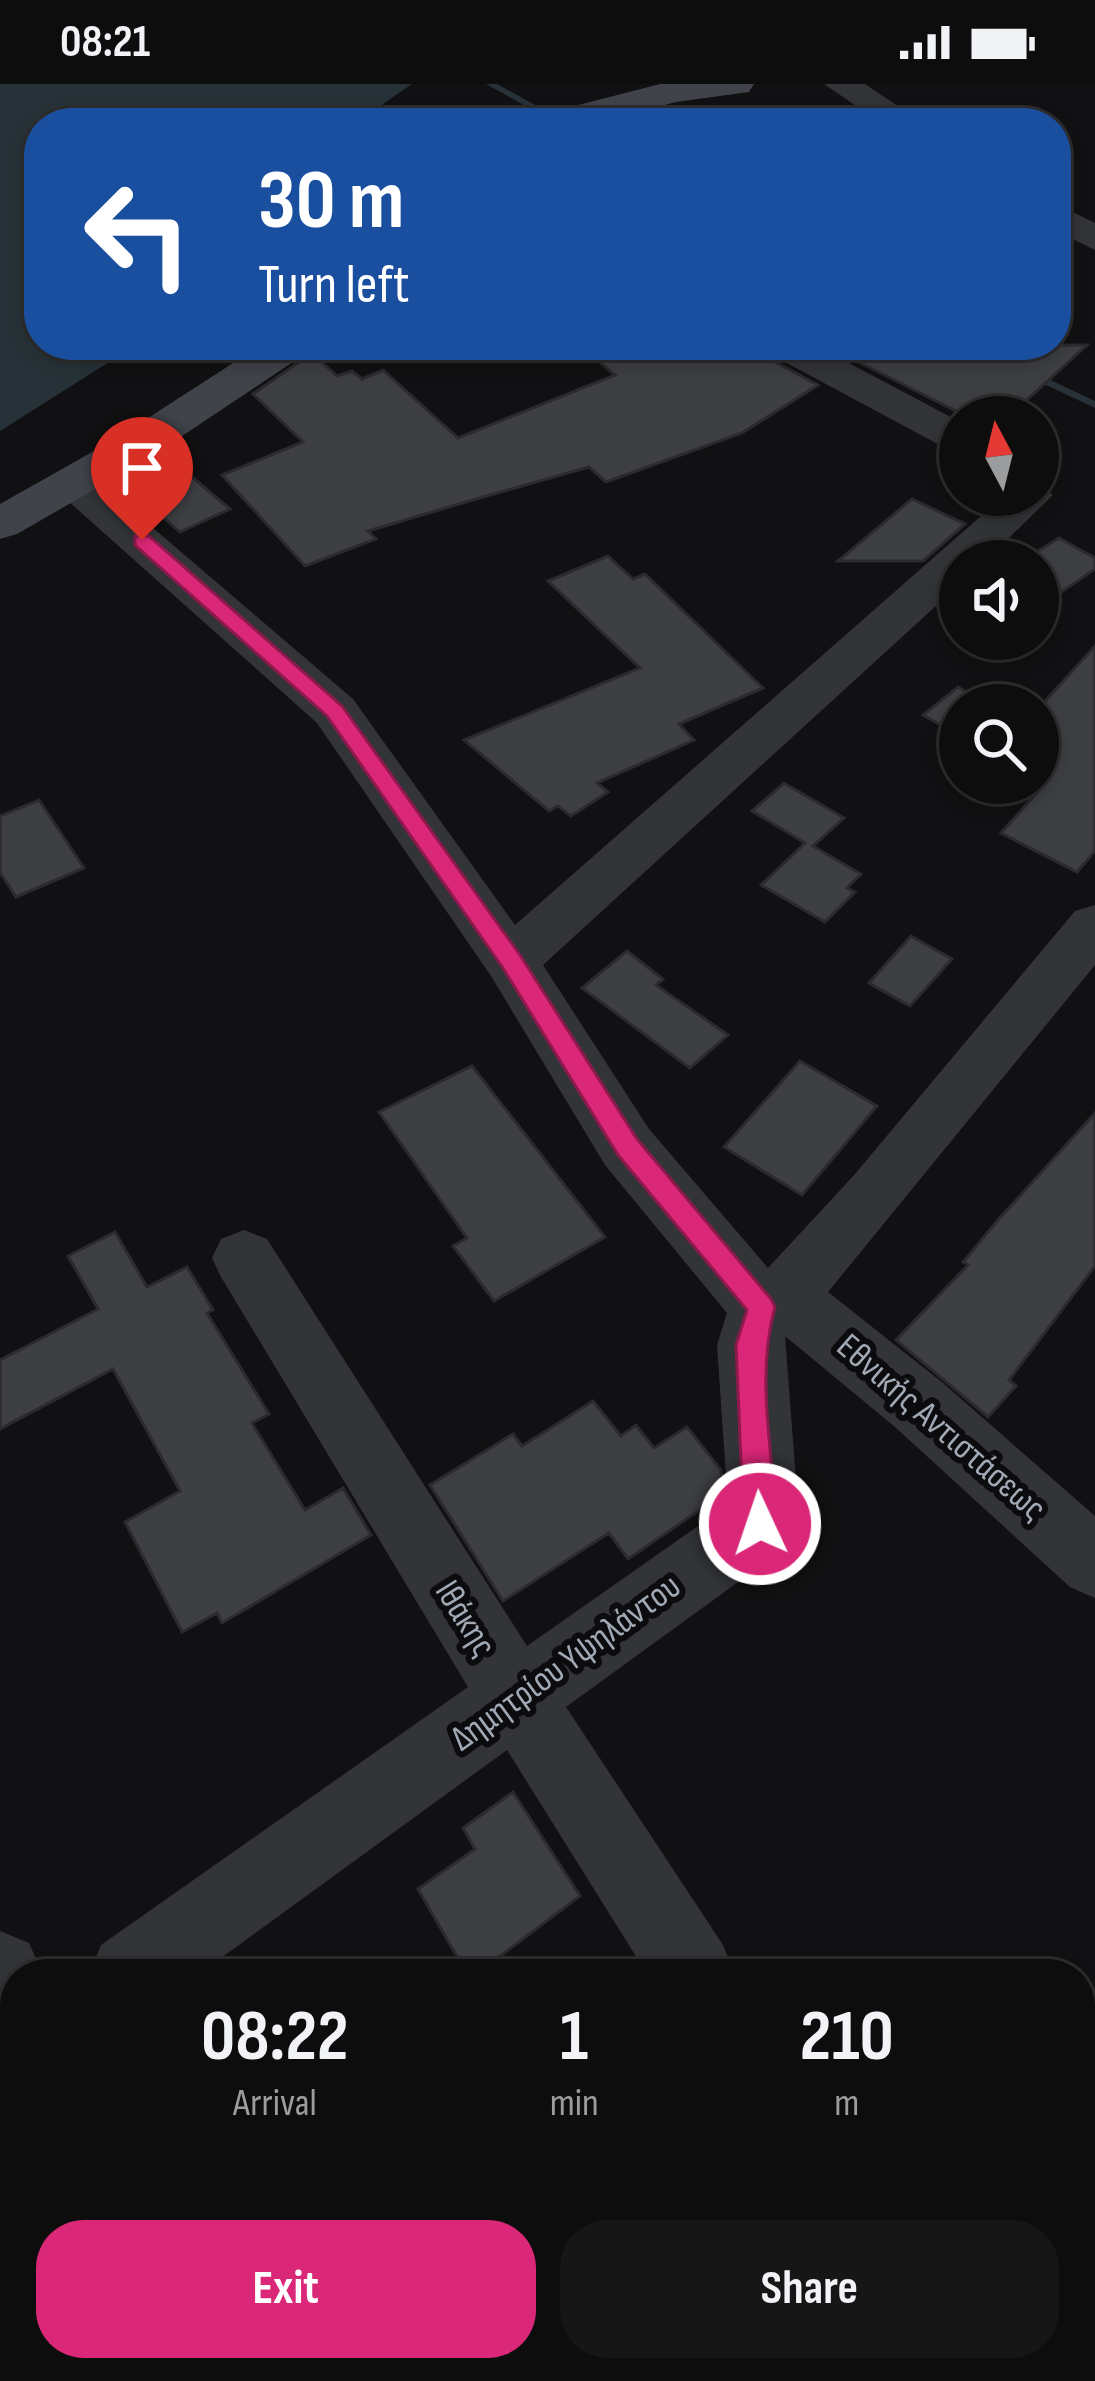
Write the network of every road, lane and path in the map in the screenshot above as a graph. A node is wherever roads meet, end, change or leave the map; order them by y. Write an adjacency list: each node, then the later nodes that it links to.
1 (736, 84): 3 (street)
2 (841, 84): 4 (street)
3 (611, 108)
4 (880, 108)
5 (267, 360): 8 (street)
6 (812, 360): 7 (street)
7 (939, 428)
8 (74, 483): 10 (street); 12 (street, Εθνικής Αντιστάσεως)
9 (1005, 516): 12 (street)
10 (0, 524)
11 (1095, 926): 14 (street)
12 (511, 962): 14 (street, Εθνικής Αντιστάσεως)
13 (244, 1258): 16 (street, Ιθάκης)
14 (773, 1302): 15 (street, Εθνικής Αντιστάσεως); 16 (street, Δημητρίου Υψηλάντου)
15 (1095, 1563)
16 (516, 1700): 17 (street, Δημητρίου Υψηλάντου); 18 (street, Ιθάκης)
17 (151, 1959)
18 (684, 1959)

